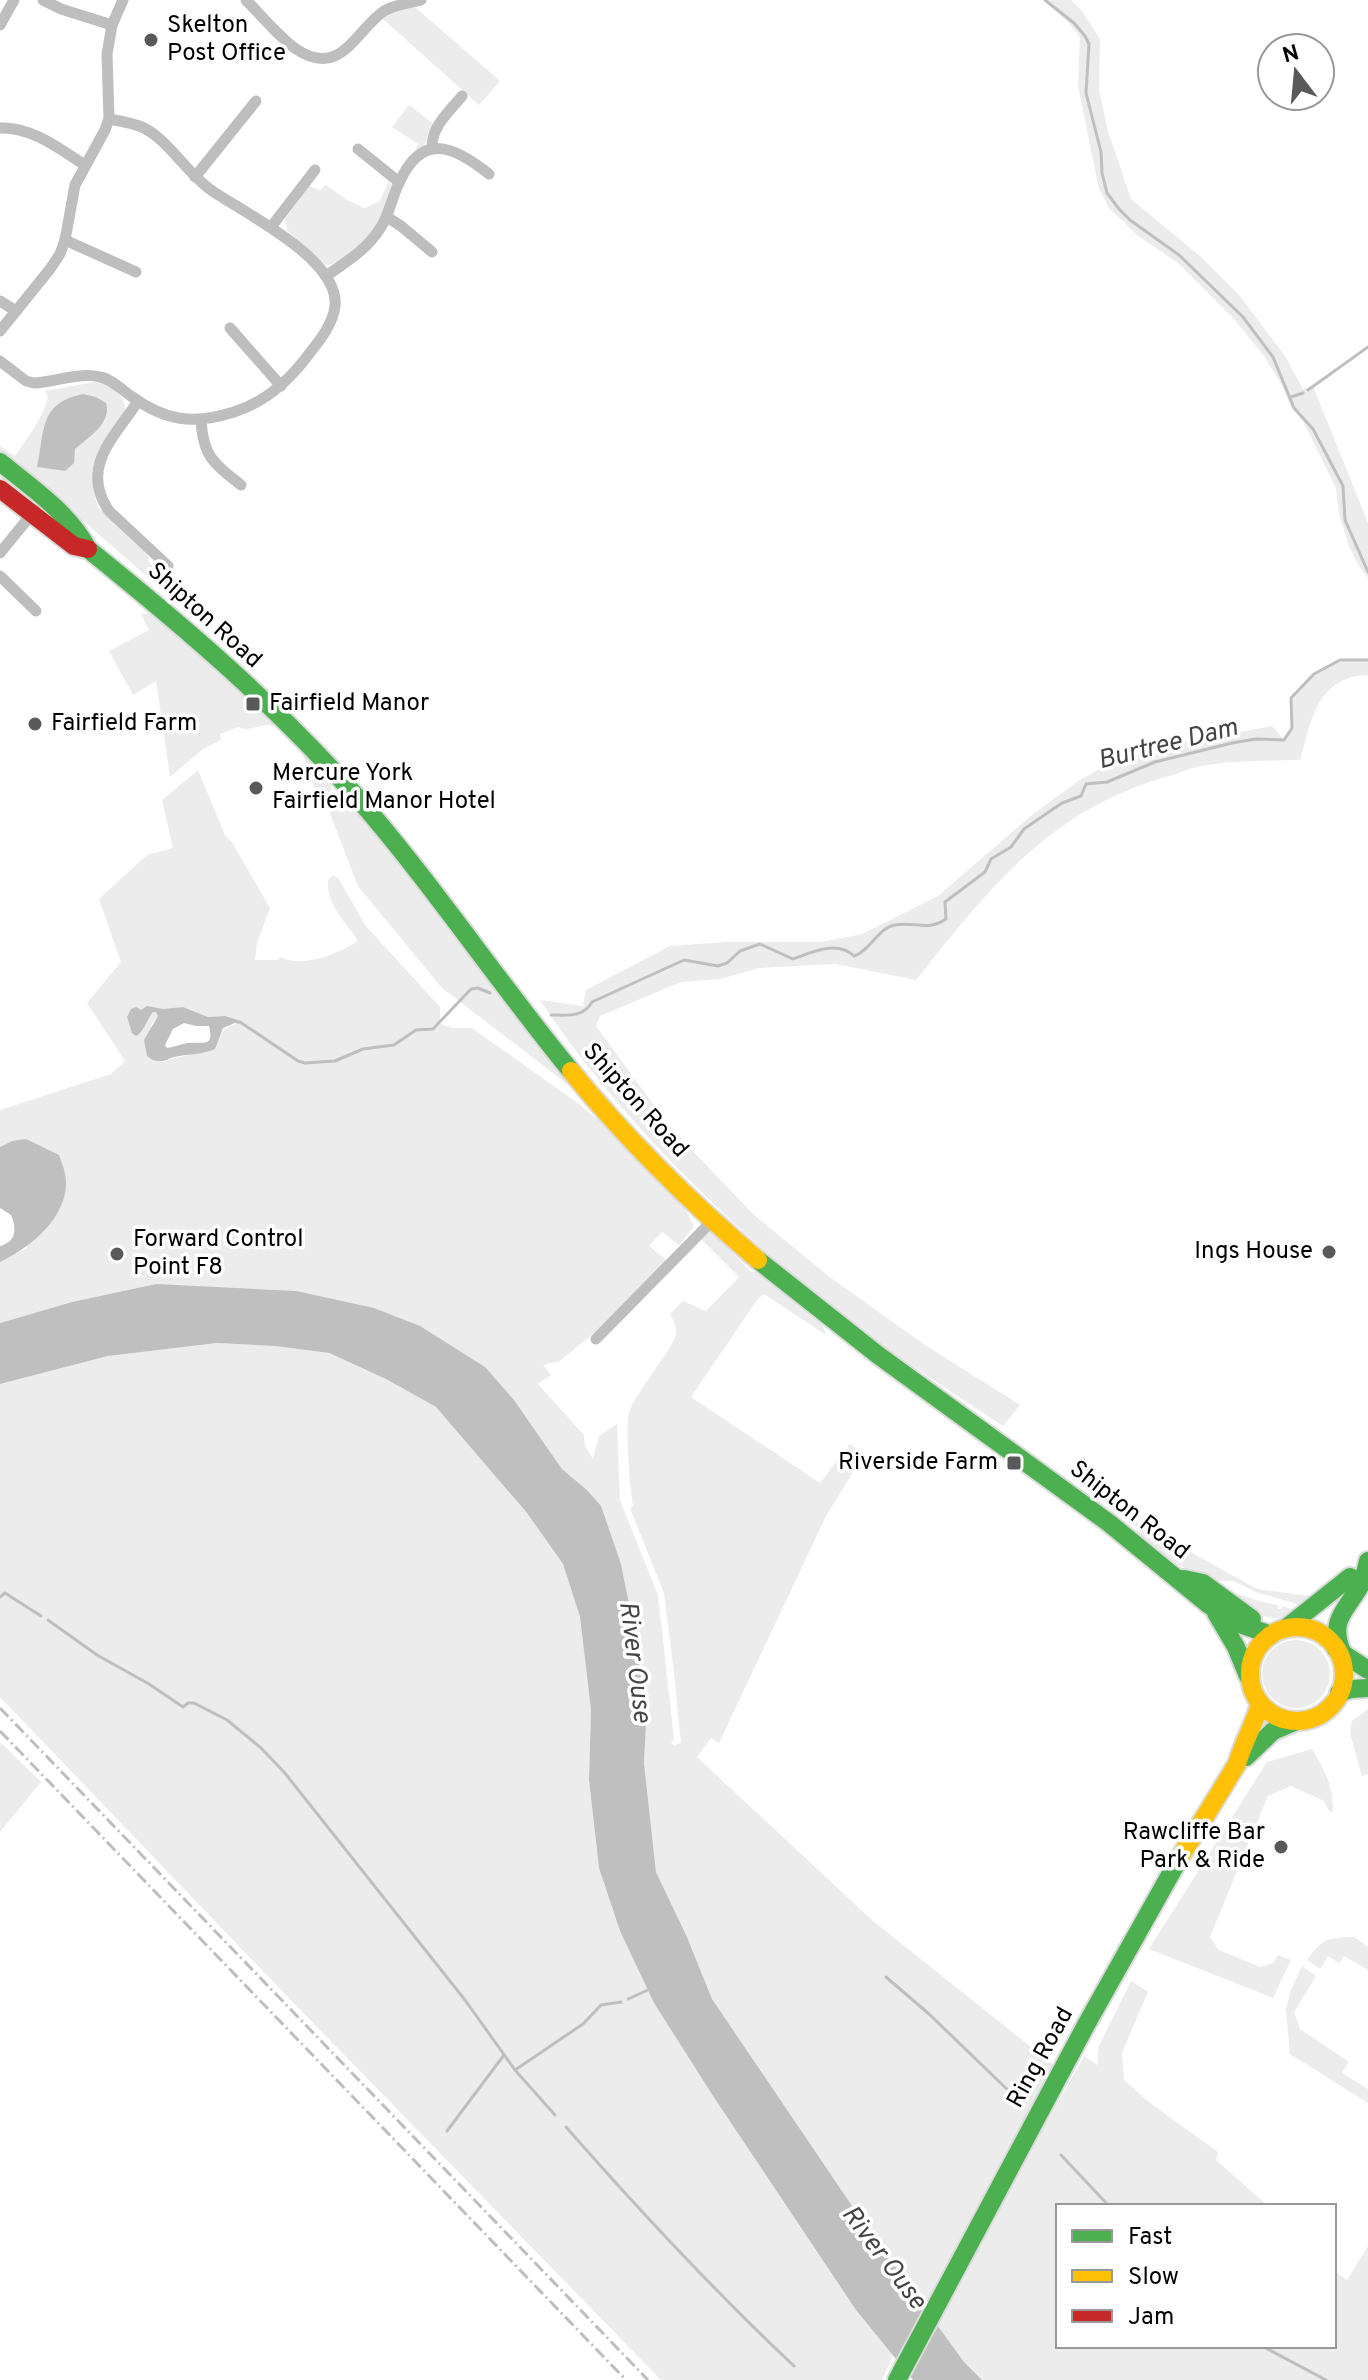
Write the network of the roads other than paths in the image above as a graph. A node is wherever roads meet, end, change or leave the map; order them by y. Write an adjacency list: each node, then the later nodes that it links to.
1 (14, 0): 6 (street)
2 (43, 0): 7 (street)
3 (123, 0): 7 (street)
4 (246, 0): 5 (street)
5 (421, 0)
6 (0, 25)
7 (112, 25): 10 (street)
8 (462, 96): 13 (street)
9 (256, 101): 17 (street)
10 (109, 119): 14 (street); 17 (street)
11 (0, 128): 14 (street)
12 (358, 149): 18 (street)
13 (432, 149): 16 (street); 18 (street)
14 (85, 165): 21 (street)
15 (315, 170): 20 (street)
16 (489, 174)
17 (195, 177): 20 (street)
18 (399, 182): 19 (street)
19 (387, 217): 22 (street); 24 (street)
20 (271, 227): 24 (street)
21 (65, 240): 23 (street); 26 (street)
22 (432, 252)
23 (136, 272)
24 (326, 276): 30 (street)
25 (0, 301): 26 (street)
26 (16, 311): 28 (street)
27 (230, 328): 30 (street)
28 (0, 331)
29 (0, 361): 31 (street)
30 (281, 386): 32 (street)
31 (138, 401): 32 (street); 40 (street)
32 (201, 420): 34 (street)
33 (0, 462): 36 (main road, Shipton Road)
34 (241, 485)
35 (0, 489): 37 (main road, Shipton Road)
36 (44, 499): 37 (street); 38 (main road, Shipton Road)
37 (31, 514): 38 (main road, Shipton Road); 39 (street)
38 (88, 549): 43 (main road, Shipton Road)
39 (0, 553)
40 (168, 566)
41 (0, 576): 42 (street)
42 (36, 611)
43 (713, 1220): 44 (street); 47 (main road, Shipton Road)
44 (596, 1339)
45 (1368, 1559): 46 (main road); 50 (main road)
46 (1350, 1577): 49 (main road); 50 (main road)
47 (1177, 1578): 48 (main road, Shipton Road); 49 (main road)
48 (1216, 1613): 49 (main road, Shipton Road); 52 (main road, Shipton Road)
49 (1285, 1628): 50 (main road); 52 (main road)
50 (1335, 1647): 51 (main road); 54 (main road)
51 (1368, 1670)
52 (1246, 1672): 55 (main road); 58 (main road)
53 (1368, 1688): 54 (main road)
54 (1339, 1693): 56 (main road)
55 (1260, 1704): 56 (main road); 57 (main road, Ring Road)
56 (1297, 1721): 57 (main road, Ring Road)
57 (1237, 1764): 58 (main road, Ring Road)
58 (1209, 1806): 59 (main road, Ring Road)
59 (897, 2380)

